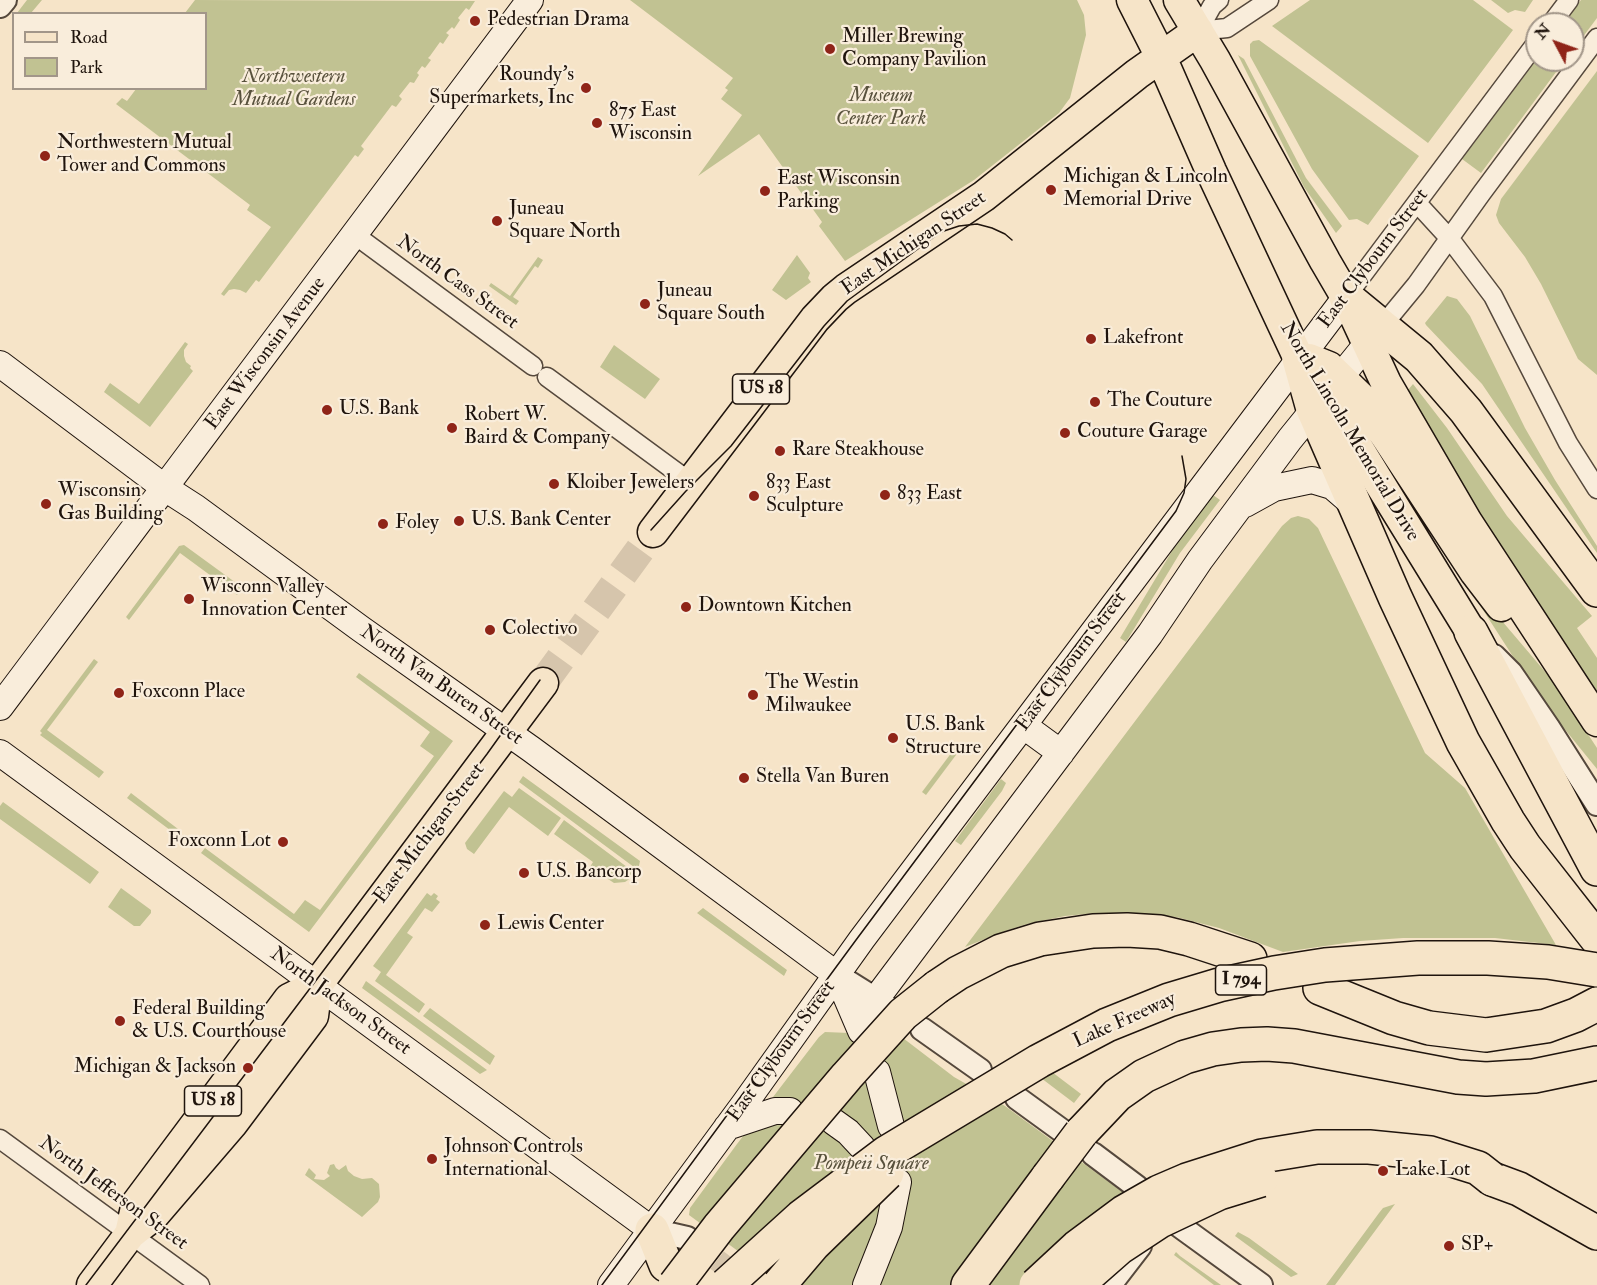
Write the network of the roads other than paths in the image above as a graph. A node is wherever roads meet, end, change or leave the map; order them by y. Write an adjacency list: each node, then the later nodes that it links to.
1 (5, 0): 7 (street)
2 (530, 0): 13 (main road, East Wisconsin Avenue)
3 (1132, 0): 10 (main road, North Lincoln Memorial Drive)
4 (1179, 0): 8 (main road)
5 (1219, 0): 8 (street, East Michigan Street)
6 (1269, 0): 8 (street, East Michigan Street)
7 (0, 6)
8 (1198, 31): 10 (main road, East Michigan Street / US 18); 15 (main road)
9 (1597, 38): 14 (street)
10 (1161, 57): 17 (main road, North Lincoln Memorial Drive); 20 (main road, East Michigan Street / US 18)
11 (1525, 58): 12 (street, East Clybourn Street)
12 (1417, 203): 14 (street); 15 (street, East Clybourn Street)
13 (355, 235): 20 (street, North Cass Street); 21 (main road, East Wisconsin Avenue)
14 (1450, 239): 16 (street); 22 (street)
15 (1346, 297): 16 (highway); 17 (main road, East Clybourn Street)
16 (1375, 335): 19 (main road); 26 (highway); 28 (main road)
17 (1299, 359): 19 (highway); 19 (main road); 32 (main road, East Clybourn Street)
18 (0, 364): 21 (main road, North Van Buren Street)
19 (1326, 394): 23 (highway); 24 (main road); 27 (main road, North Lincoln Memorial Drive); 28 (main road)
20 (690, 482): 25 (main road, East Michigan Street / US 18)
21 (165, 488): 30 (main road, East Wisconsin Avenue); 34 (main road, North Van Buren Street)
22 (1597, 489)
23 (1354, 505): 24 (main road); 40 (highway)
24 (1239, 507): 36 (main road)
25 (653, 532)
26 (1597, 590)
27 (1471, 632): 33 (street, North Lincoln Memorial Drive); 39 (highway)
28 (1552, 653): 31 (main road)
29 (543, 683): 34 (main road, East Michigan Street / US 18)
30 (0, 707)
31 (1597, 721)
32 (1024, 726): 36 (main road); 43 (main road, East Clybourn Street)
33 (1548, 727): 37 (street); 38 (street, North Lincoln Memorial Drive)
34 (506, 732): 43 (main road, North Van Buren Street); 44 (main road, East Michigan Street / US 18)
35 (0, 753): 44 (main road, North Jackson Street)
36 (1061, 753): 46 (main road)
37 (1597, 783)
38 (1597, 804)
39 (1597, 869)
40 (1597, 939)
41 (1250, 959): 70 (highway, bridge)
42 (1597, 970): 56 (highway, Lake Freeway / I 794, bridge)
43 (837, 975): 46 (street, North Van Buren Street); 46 (main road); 55 (main road, East Clybourn Street)
44 (317, 985): 65 (main road, North Jackson Street); 67 (main road, East Michigan Street / US 18)
45 (1320, 987): 47 (highway)
46 (881, 1002)
47 (1596, 1003)
48 (922, 1029): 50 (street)
49 (1597, 1063): 77 (highway, bridge)
50 (980, 1071)
51 (877, 1072): 56 (main road)
52 (1017, 1098): 57 (street)
53 (790, 1111): 55 (main road)
54 (834, 1122): 59 (main road)
55 (728, 1127): 65 (main road, East Clybourn Street)
56 (905, 1130): 74 (highway, Lake Freeway / I 794, bridge); 75 (highway, bridge)
57 (1061, 1130)
58 (0, 1139): 67 (street, North Jefferson Street)
59 (862, 1147)
60 (1093, 1154): 62 (street)
61 (1492, 1179): 66 (highway); 78 (highway, bridge); 79 (highway, bridge)
62 (1137, 1186)
63 (893, 1196): 76 (main road)
64 (1177, 1224): 81 (street)
65 (652, 1230): 68 (street, North Jackson Street); 70 (highway); 73 (main road, East Clybourn Street)
66 (1597, 1233)
67 (130, 1234): 71 (main road, East Michigan Street / US 18); 72 (street, North Jefferson Street)
68 (687, 1238)
69 (1140, 1246): 80 (street)
70 (670, 1275)
71 (92, 1285)
72 (201, 1285)
73 (611, 1285)
74 (726, 1285)
75 (779, 1285)
76 (866, 1285)
77 (968, 1285)
78 (1036, 1285)
79 (1077, 1285)
80 (1110, 1285)
81 (1261, 1285)

